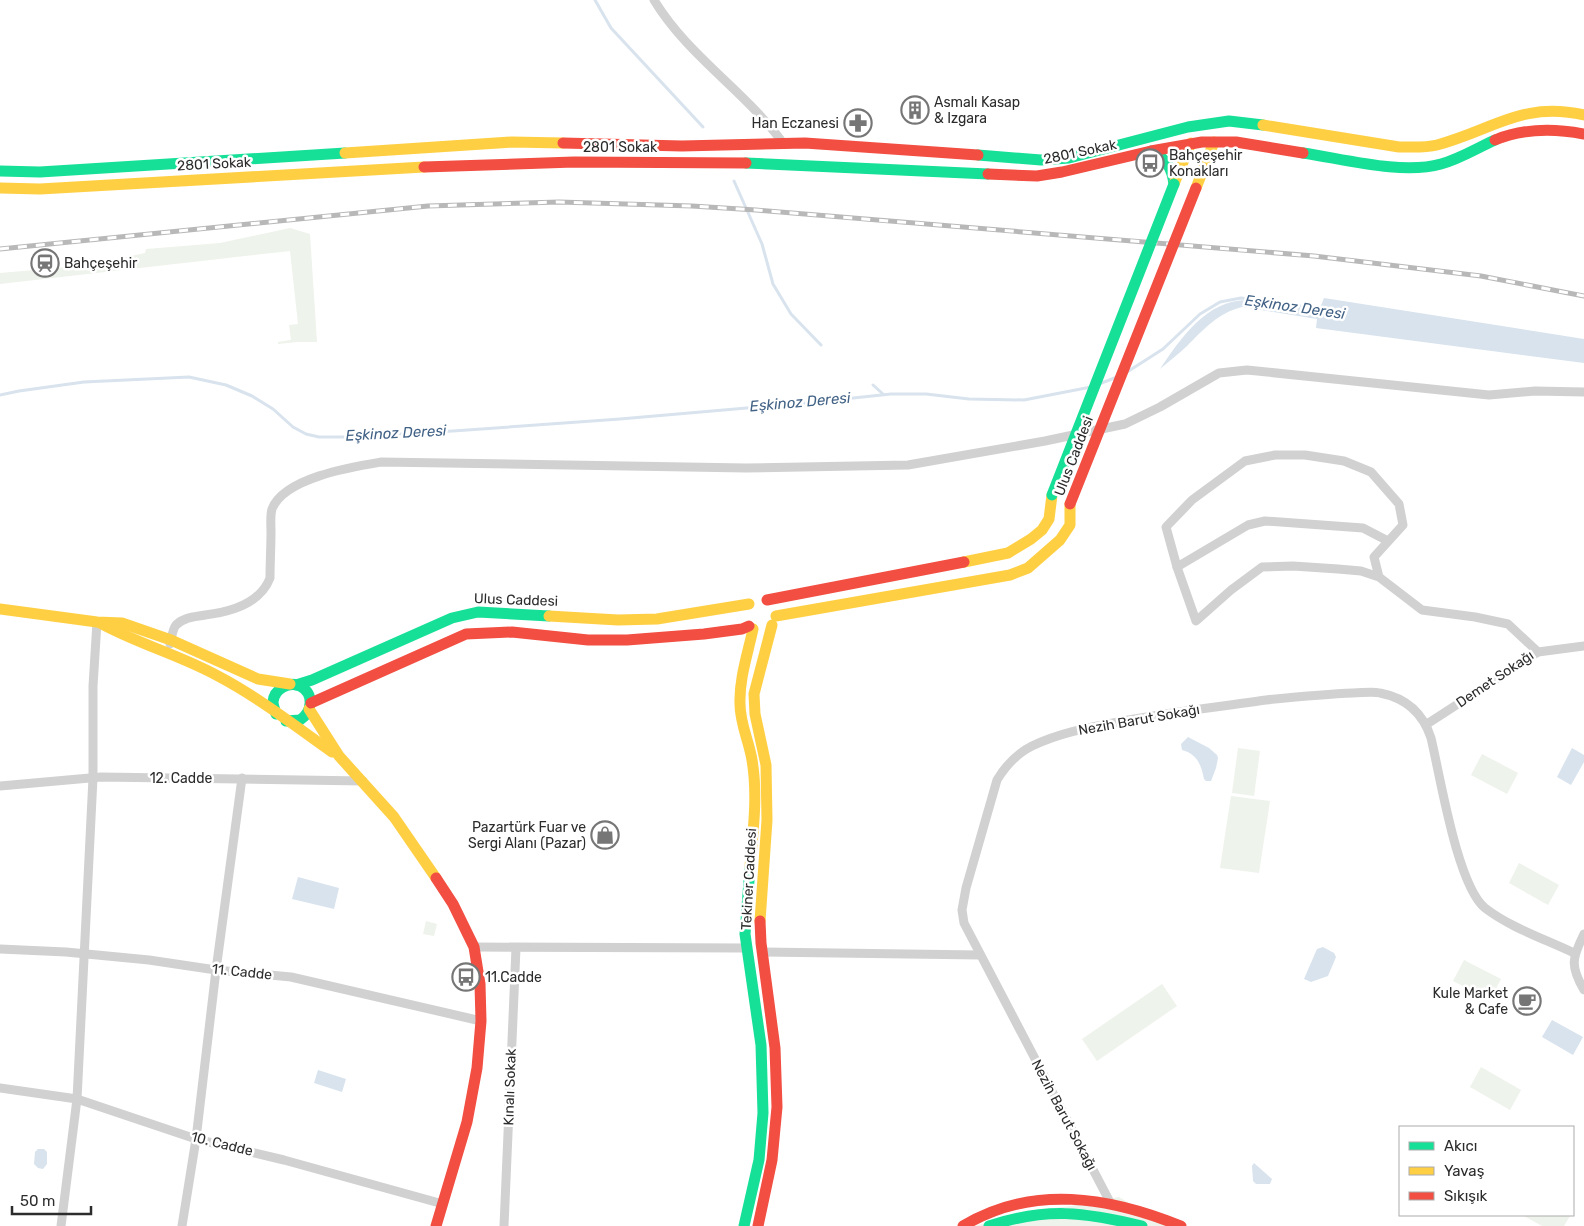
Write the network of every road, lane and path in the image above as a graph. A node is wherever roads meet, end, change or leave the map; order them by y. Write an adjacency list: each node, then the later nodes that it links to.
1 (654, 0): 7 (street)
2 (1584, 115): 9 (street)
3 (1188, 127): 4 (street); 7 (street, 2801 Sokak); 9 (street, 2801 Sokak)
4 (1206, 132): 6 (street); 8 (street); 9 (street)
5 (1584, 134): 6 (street, 2801 Sokak)
6 (1214, 142): 8 (street, 2801 Sokak); 22 (street, Ulus Caddesi, bridge)
7 (783, 143): 11 (street); 12 (street, 2801 Sokak)
8 (1191, 143): 10 (street, 2801 Sokak); 13 (street, Ulus Caddesi)
9 (1399, 147)
10 (1151, 150): 11 (street, 2801 Sokak); 13 (street)
11 (731, 162): 14 (street, 2801 Sokak)
12 (0, 171)
13 (1174, 184): 19 (street, Ulus Caddesi, bridge)
14 (0, 188)
15 (1584, 392): 25 (street)
16 (1388, 541): 17 (street); 17 (street, Demet Sokağı); 18 (street, Demet Sokağı)
17 (1177, 567): 18 (street, Demet Sokağı)
18 (1379, 577): 27 (street, Demet Sokağı)
19 (767, 600): 20 (street, Ulus Caddesi); 22 (street)
20 (749, 604): 24 (street); 28 (street, Ulus Caddesi)
21 (0, 609): 23 (street)
22 (774, 620): 24 (street, Ulus Caddesi); 43 (street, Tekiner Caddesi)
23 (97, 622): 25 (street); 34 (street)
24 (751, 627): 29 (street, Ulus Caddesi); 41 (street, Tekiner Caddesi)
25 (169, 646): 28 (street); 30 (street)
26 (1584, 646): 27 (street)
27 (1538, 652): 32 (street, Demet Sokağı)
28 (293, 684): 29 (street); 30 (street)
29 (310, 706): 31 (street); 33 (street)
30 (276, 714): 31 (street)
31 (286, 721): 33 (street)
32 (1427, 724): 45 (street, Nezih Barut Sokağı); 46 (street, Nezih Barut Sokağı)
33 (339, 756): 36 (street)
34 (93, 778): 35 (street, 12. Cadde); 37 (street, 12. Cadde); 44 (street)
35 (242, 778): 36 (street, 12. Cadde); 47 (street)
36 (363, 781): 39 (street)
37 (0, 786)
38 (1584, 934): 45 (street)
39 (474, 948): 40 (street); 49 (street)
40 (516, 948): 41 (street); 59 (street, Kınalı Sokak)
41 (746, 948): 60 (street, Tekiner Caddesi)
42 (0, 949): 44 (street, 11. Cadde)
43 (762, 952): 46 (street); 61 (street, Tekiner Caddesi)
44 (85, 954): 47 (street, 11. Cadde); 51 (street)
45 (1574, 954): 48 (street)
46 (980, 955): 54 (street, Nezih Barut Sokağı)
47 (216, 970): 49 (street, 11. Cadde); 52 (street)
48 (1584, 990)
49 (481, 1021): 53 (street)
50 (0, 1088): 51 (street, 10. Cadde)
51 (77, 1099): 52 (street, 10. Cadde); 56 (street)
52 (196, 1139): 53 (street, 10. Cadde); 57 (street)
53 (443, 1204): 58 (street)
54 (1111, 1204): 55 (street); 62 (street); 65 (street)
55 (1117, 1220): 63 (street); 64 (street)
56 (61, 1226)
57 (182, 1226)
58 (436, 1226)
59 (504, 1226)
60 (744, 1226)
61 (758, 1226)
62 (963, 1226)
63 (989, 1226)
64 (1142, 1226)
65 (1182, 1226)

